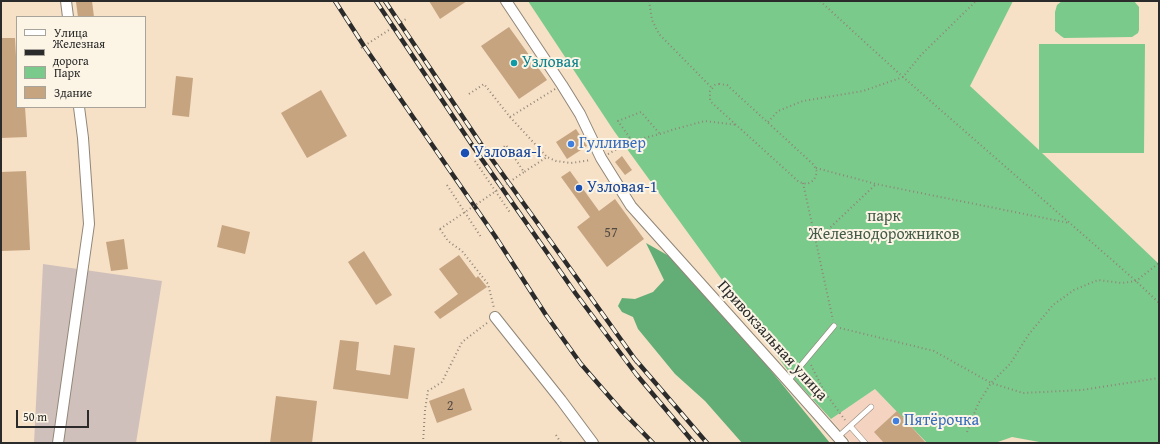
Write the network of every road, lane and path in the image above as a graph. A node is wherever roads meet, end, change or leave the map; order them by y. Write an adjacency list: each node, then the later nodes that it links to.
1 (66, 1): 8 (street)
2 (506, 1): 12 (street, Привокзальная улица)
3 (649, 1): 13 (path)
4 (820, 1): 11 (path)
5 (976, 1): 11 (path)
6 (1159, 1): 7 (path)
7 (1159, 5)
8 (68, 16)
9 (406, 19): 10 (path)
10 (360, 48)
11 (903, 77): 17 (path); 33 (path)
12 (562, 85): 16 (path); 23 (street, Привокзальная улица)
13 (712, 88): 17 (path); 18 (path)
14 (468, 94): 16 (path)
15 (79, 108): 50 (street)
16 (510, 117): 22 (path)
17 (768, 122): 25 (path)
18 (737, 126): 19 (path); 27 (path)
19 (660, 134): 20 (path); 20 (path)
20 (632, 141): 23 (path)
21 (504, 147): 26 (path)
22 (547, 157): 23 (path); 26 (path)
23 (601, 158): 43 (street, Привокзальная улица)
24 (475, 161): 30 (path)
25 (816, 168): 27 (path); 28 (path)
26 (524, 172): 30 (path, bridge)
27 (803, 183): 35 (path)
28 (876, 184): 33 (path); 35 (path)
29 (447, 185): 31 (path)
30 (496, 191): 31 (path, bridge); 32 (path)
31 (465, 212): 34 (path); 39 (path, bridge)
32 (511, 214)
33 (1070, 224): 37 (path)
34 (481, 237)
35 (816, 241): 40 (path)
36 (1159, 263): 37 (path)
37 (1136, 281): 38 (path); 44 (path)
38 (1159, 303)
39 (495, 317): 51 (path); 53 (street)
40 (834, 326): 41 (lane); 44 (path)
41 (807, 358): 43 (lane); 46 (path)
42 (1159, 378): 44 (path)
43 (788, 381): 49 (street, Привокзальная улица)
44 (991, 383): 47 (path)
45 (872, 407): 46 (lane)
46 (850, 426): 49 (lane); 54 (lane)
47 (966, 432)
48 (556, 435): 52 (path)
49 (840, 440)
50 (58, 443)
51 (422, 443)
52 (561, 443)
53 (593, 443)
54 (865, 443)

